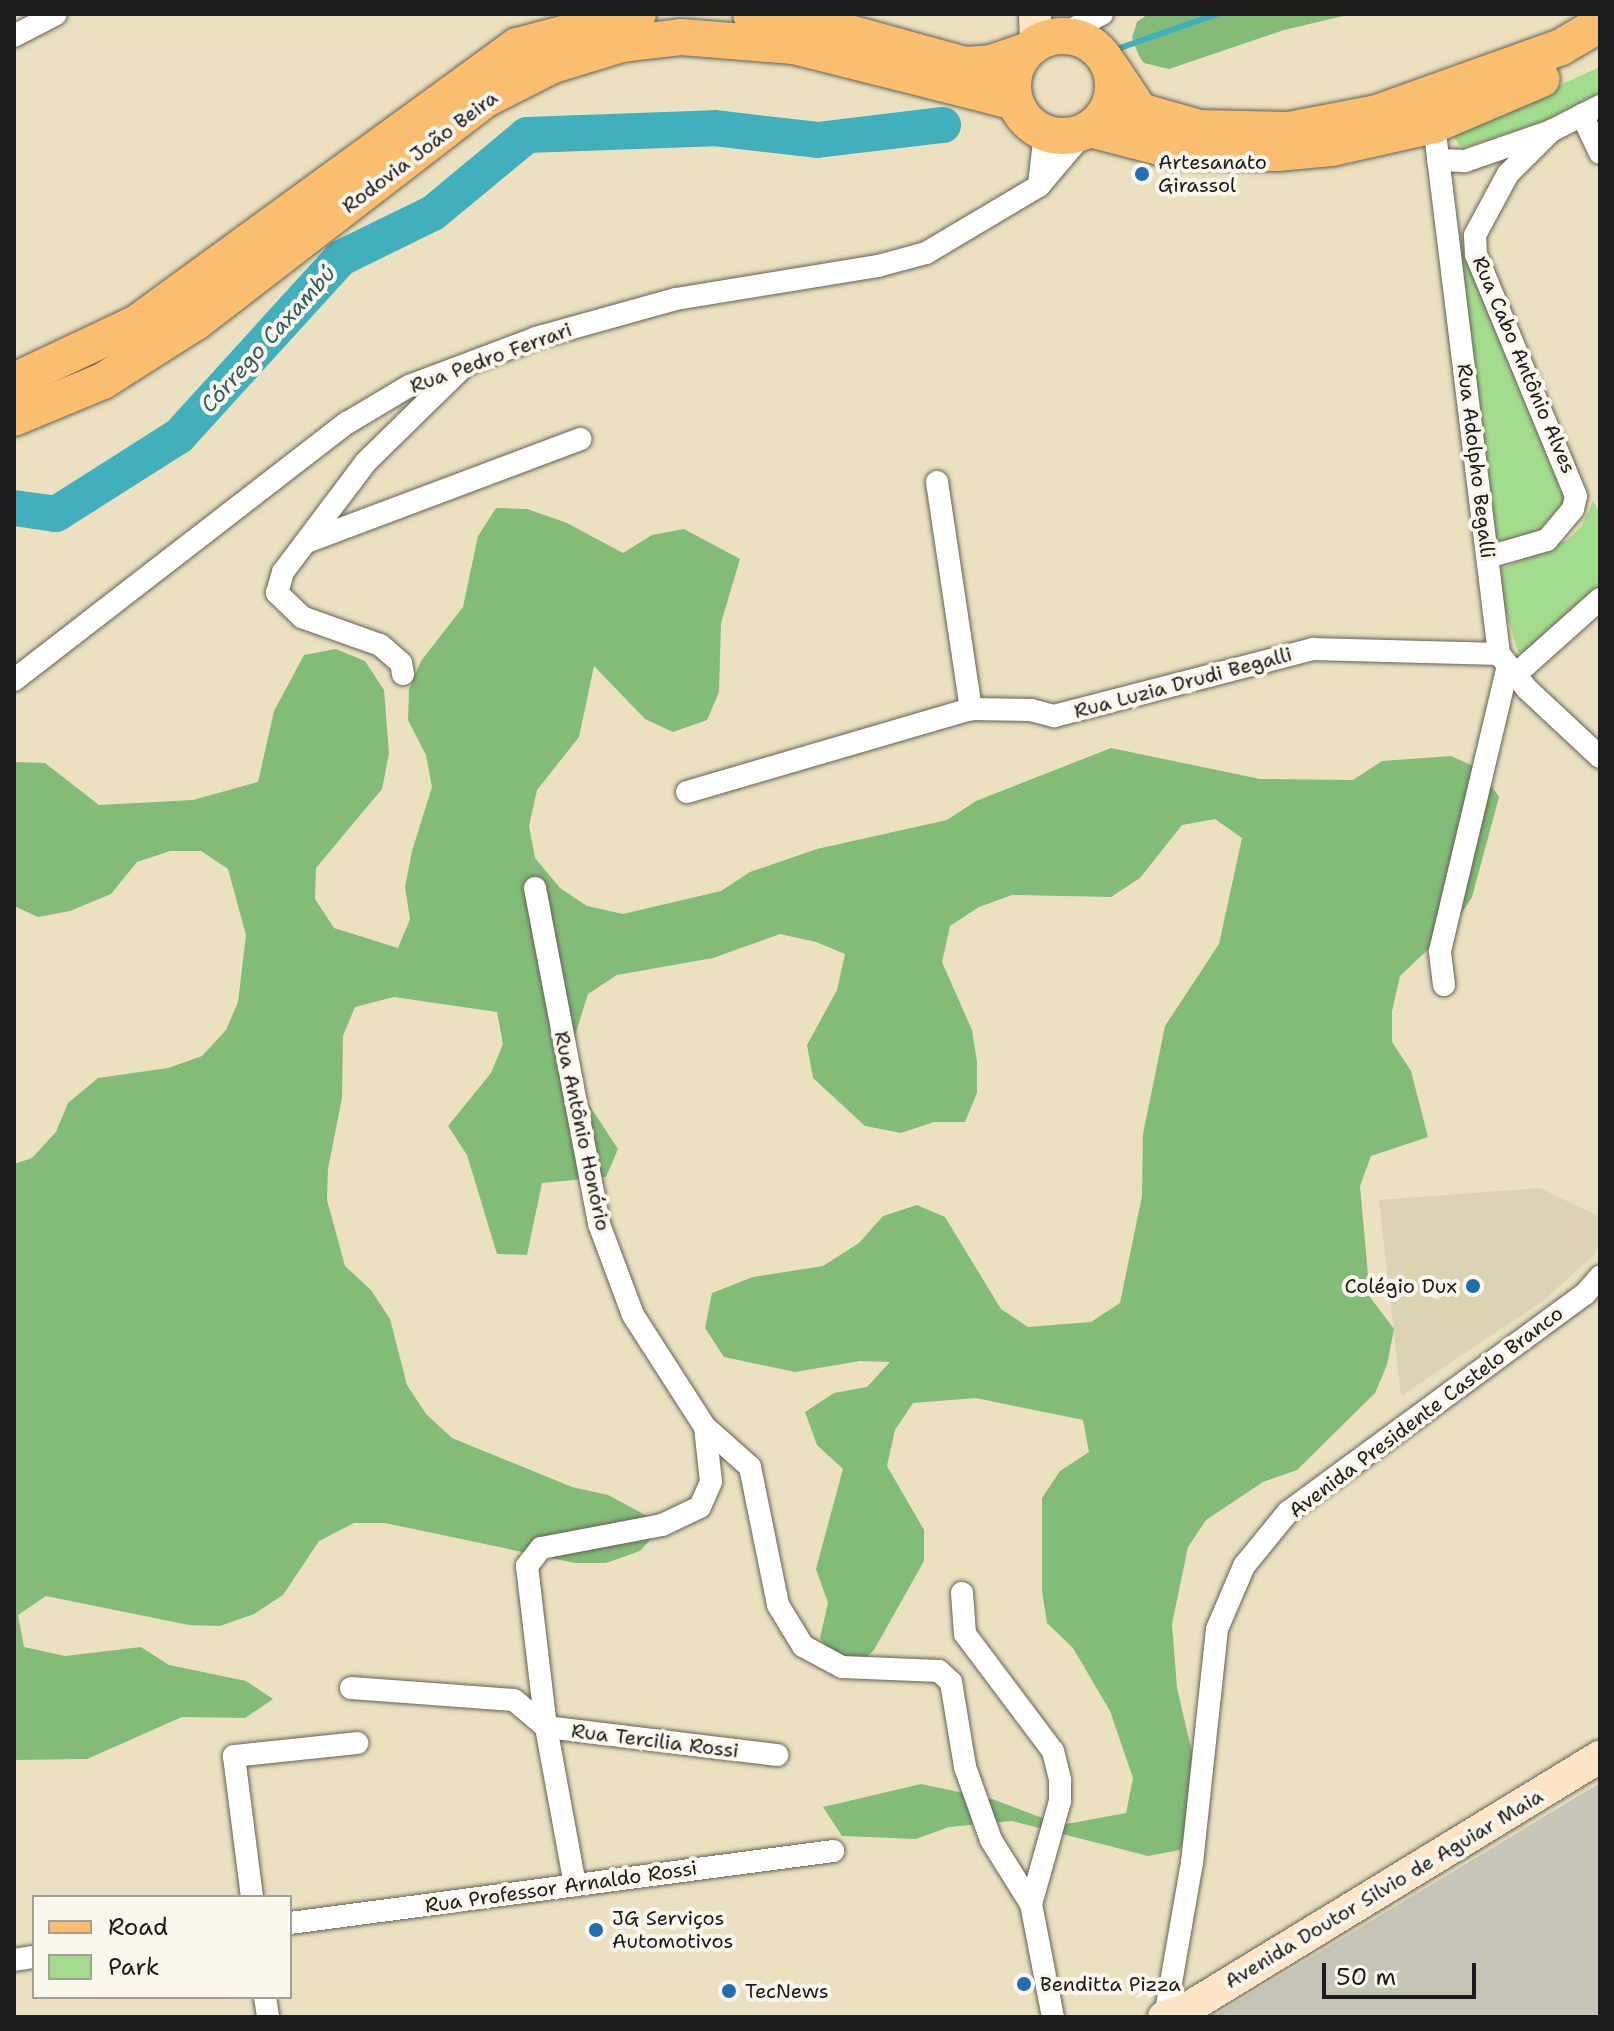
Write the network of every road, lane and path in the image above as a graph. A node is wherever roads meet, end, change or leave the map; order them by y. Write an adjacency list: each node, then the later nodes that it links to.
1 (56, 14): 6 (street)
2 (638, 14): 21 (main road, Rodovia João Beira)
3 (751, 14): 7 (main road)
4 (1102, 14): 7 (street)
5 (1600, 24): 9 (main road)
6 (14, 36)
7 (1039, 36): 9 (main road); 10 (main road)
8 (1600, 53): 15 (main road)
9 (1110, 66): 12 (main road)
10 (1015, 102): 14 (main road); 22 (main road, Rodovia João Beira)
11 (1591, 110): 13 (street, Rua Cabo Antônio Alves); 16 (street)
12 (1086, 131): 14 (main road); 15 (main road); 17 (street, Rua Pedro Ferrari)
13 (1551, 131): 15 (street); 18 (street, Rua Cabo Antônio Alves)
14 (1045, 133): 17 (street)
15 (1436, 143): 19 (street, Rua Adolpho Begalli)
16 (1600, 153)
17 (1039, 186): 20 (street, Rua Pedro Ferrari)
18 (1475, 235): 19 (street); 26 (street, Rua Cabo Antônio Alves)
19 (1448, 242): 26 (street, Rua Adolpho Begalli)
20 (467, 363): 25 (street); 30 (street, Rua Pedro Ferrari)
21 (14, 381)
22 (14, 418)
23 (580, 439): 25 (street)
24 (937, 482): 31 (street)
25 (309, 541): 29 (street)
26 (1488, 557): 28 (street, Rua Adolpho Begalli)
27 (1600, 599): 28 (street)
28 (1508, 665): 31 (street, Rua Luzia Drudi Begalli); 32 (street); 35 (street)
29 (403, 674)
30 (14, 680)
31 (971, 709): 33 (street, Rua Luzia Drudi Begalli)
32 (1600, 757)
33 (687, 792)
34 (535, 888): 37 (street, Rua Antônio Honório)
35 (1444, 985)
36 (1600, 1277): 52 (street, Avenida Presidente Castelo Branco)
37 (705, 1427): 40 (street); 42 (street, Rua Antônio Honório)
38 (962, 1593): 39 (street)
39 (971, 1643): 40 (street); 49 (street)
40 (946, 1677): 49 (street)
41 (351, 1688): 42 (street, Rua Tercilia Rossi)
42 (546, 1727): 44 (street, Rua Tercilia Rossi); 47 (street, Rua Antônio Honório)
43 (357, 1743): 48 (street)
44 (777, 1755)
45 (1600, 1757): 52 (main road, Avenida Doutor Silvio de Aguiar Maia)
46 (833, 1851): 47 (street, Rua Professor Arnaldo Rossi)
47 (575, 1885): 50 (street, Rua Professor Arnaldo Rossi)
48 (252, 1895)
49 (1031, 1904): 51 (street)
50 (292, 1923)
51 (1053, 2017)
52 (1165, 2017)

